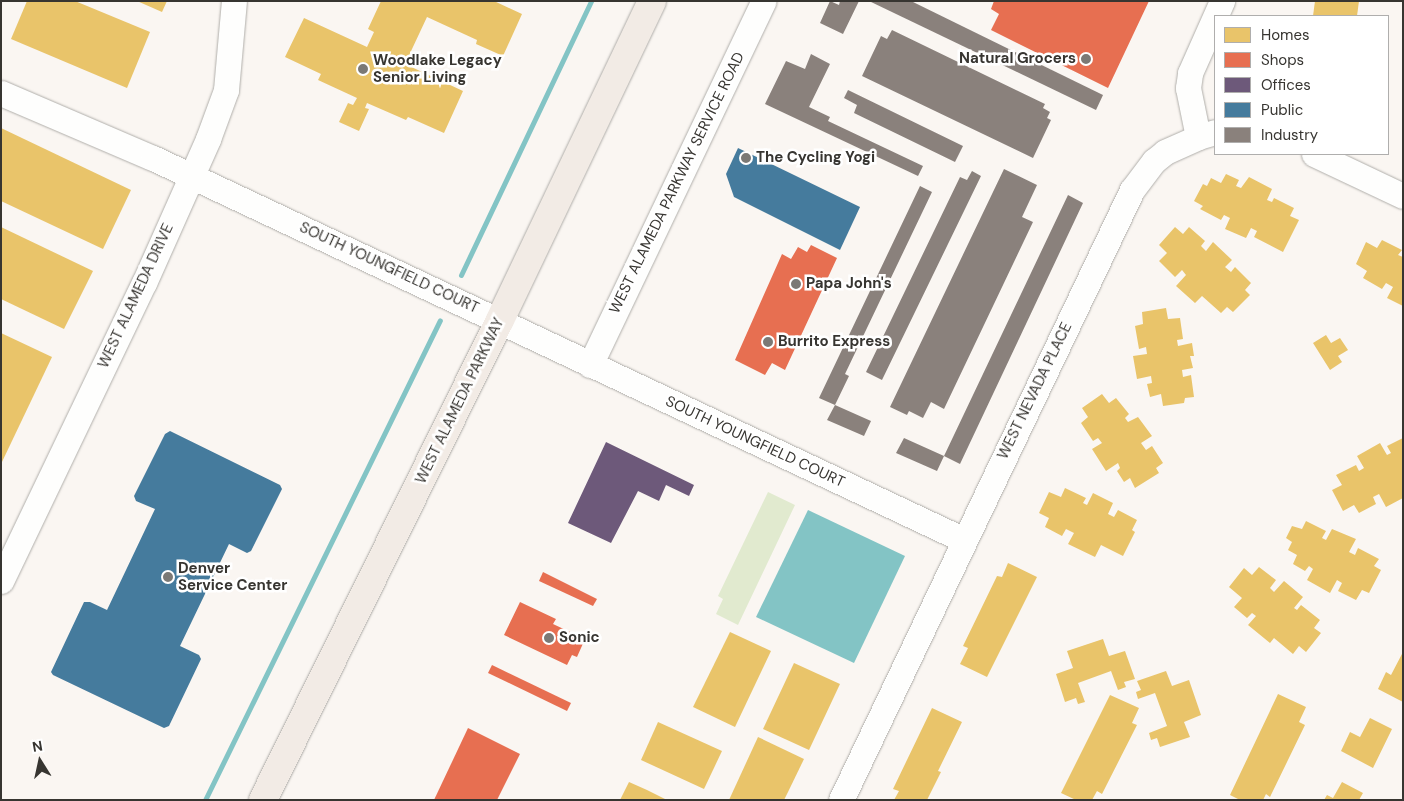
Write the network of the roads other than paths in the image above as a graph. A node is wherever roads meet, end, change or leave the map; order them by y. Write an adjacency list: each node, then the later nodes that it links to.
1 (234, 1): 10 (street, WEST ALAMEDA DRIVE)
2 (652, 1): 12 (main road, WEST ALAMEDA PARKWAY)
3 (764, 1): 13 (street, WEST ALAMEDA PARKWAY SERVICE ROAD)
4 (1222, 1): 5 (street, WEST NEVADA PLACE)
5 (1216, 15)
6 (1214, 19): 8 (street, WEST NEVADA PLACE)
7 (1, 93): 10 (street, SOUTH YOUNGFIELD COURT)
8 (1207, 134): 14 (street, WEST NEVADA PLACE)
9 (1316, 155): 11 (street)
10 (192, 176): 12 (street, SOUTH YOUNGFIELD COURT); 15 (street, WEST ALAMEDA DRIVE)
11 (1403, 196)
12 (500, 320): 13 (street, SOUTH YOUNGFIELD COURT); 16 (main road, WEST ALAMEDA PARKWAY)
13 (590, 365): 14 (street, SOUTH YOUNGFIELD COURT)
14 (964, 540): 17 (street, WEST NEVADA PLACE)
15 (1, 581)
16 (264, 800)
17 (841, 800)

